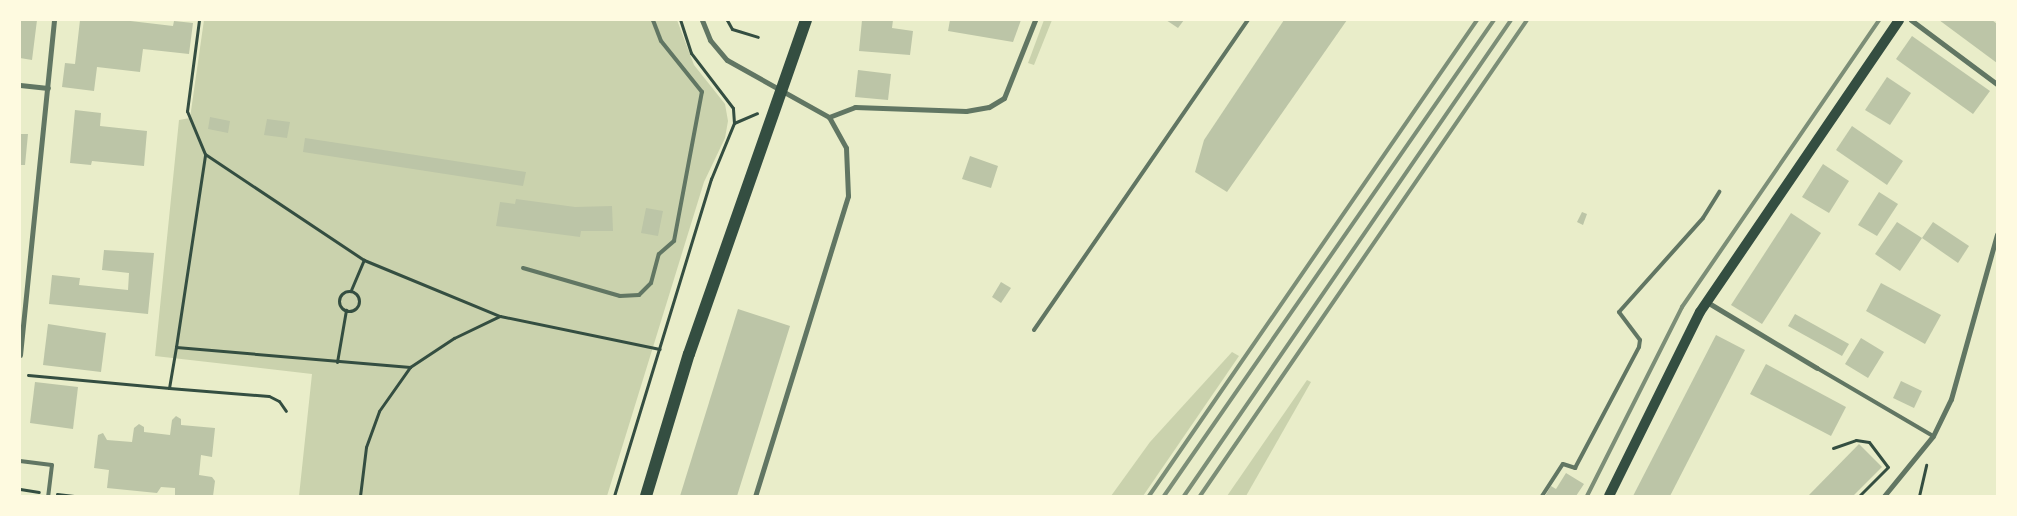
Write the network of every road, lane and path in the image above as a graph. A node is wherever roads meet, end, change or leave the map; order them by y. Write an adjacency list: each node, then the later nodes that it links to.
1 (54, 20): 15 (street)
2 (199, 20): 18 (path)
3 (653, 20): 22 (lane)
4 (680, 20): 31 (path)
5 (702, 20): 16 (street)
6 (727, 20): 12 (path)
7 (806, 20): 16 (main road)
8 (1035, 20): 17 (street)
9 (1248, 20): 29 (lane)
10 (1899, 20): 26 (main road)
11 (1911, 20): 14 (street)
12 (758, 37)
13 (20, 84): 15 (street)
14 (1997, 84)
15 (48, 88): 24 (street)
16 (782, 89): 17 (street); 45 (main road)
17 (829, 117): 46 (street)
18 (205, 154): 21 (path); 30 (path)
19 (1719, 192): 47 (lane)
20 (1997, 234): 39 (street)
21 (364, 260): 25 (path); 28 (path)
22 (523, 268)
23 (20, 282): 24 (street)
24 (27, 283): 32 (street)
25 (351, 290): 27 (path); 27 (path)
26 (1706, 302): 35 (street); 48 (main road)
27 (346, 310): 33 (path)
28 (500, 316): 31 (path); 34 (path)
29 (1034, 330)
30 (176, 347): 33 (path); 37 (path)
31 (660, 349): 44 (path)
32 (20, 355)
33 (337, 362): 34 (path)
34 (410, 367): 43 (path)
35 (1817, 368): 39 (lane)
36 (28, 375): 37 (path)
37 (169, 388): 38 (path)
38 (286, 411)
39 (1933, 436): 50 (street)
40 (1833, 448): 49 (path)
41 (20, 461): 42 (lane)
42 (48, 496)
43 (360, 496)
44 (614, 496)
45 (646, 496)
46 (755, 496)
47 (1542, 496)
48 (1609, 496)
49 (1859, 496)
50 (1884, 496)

